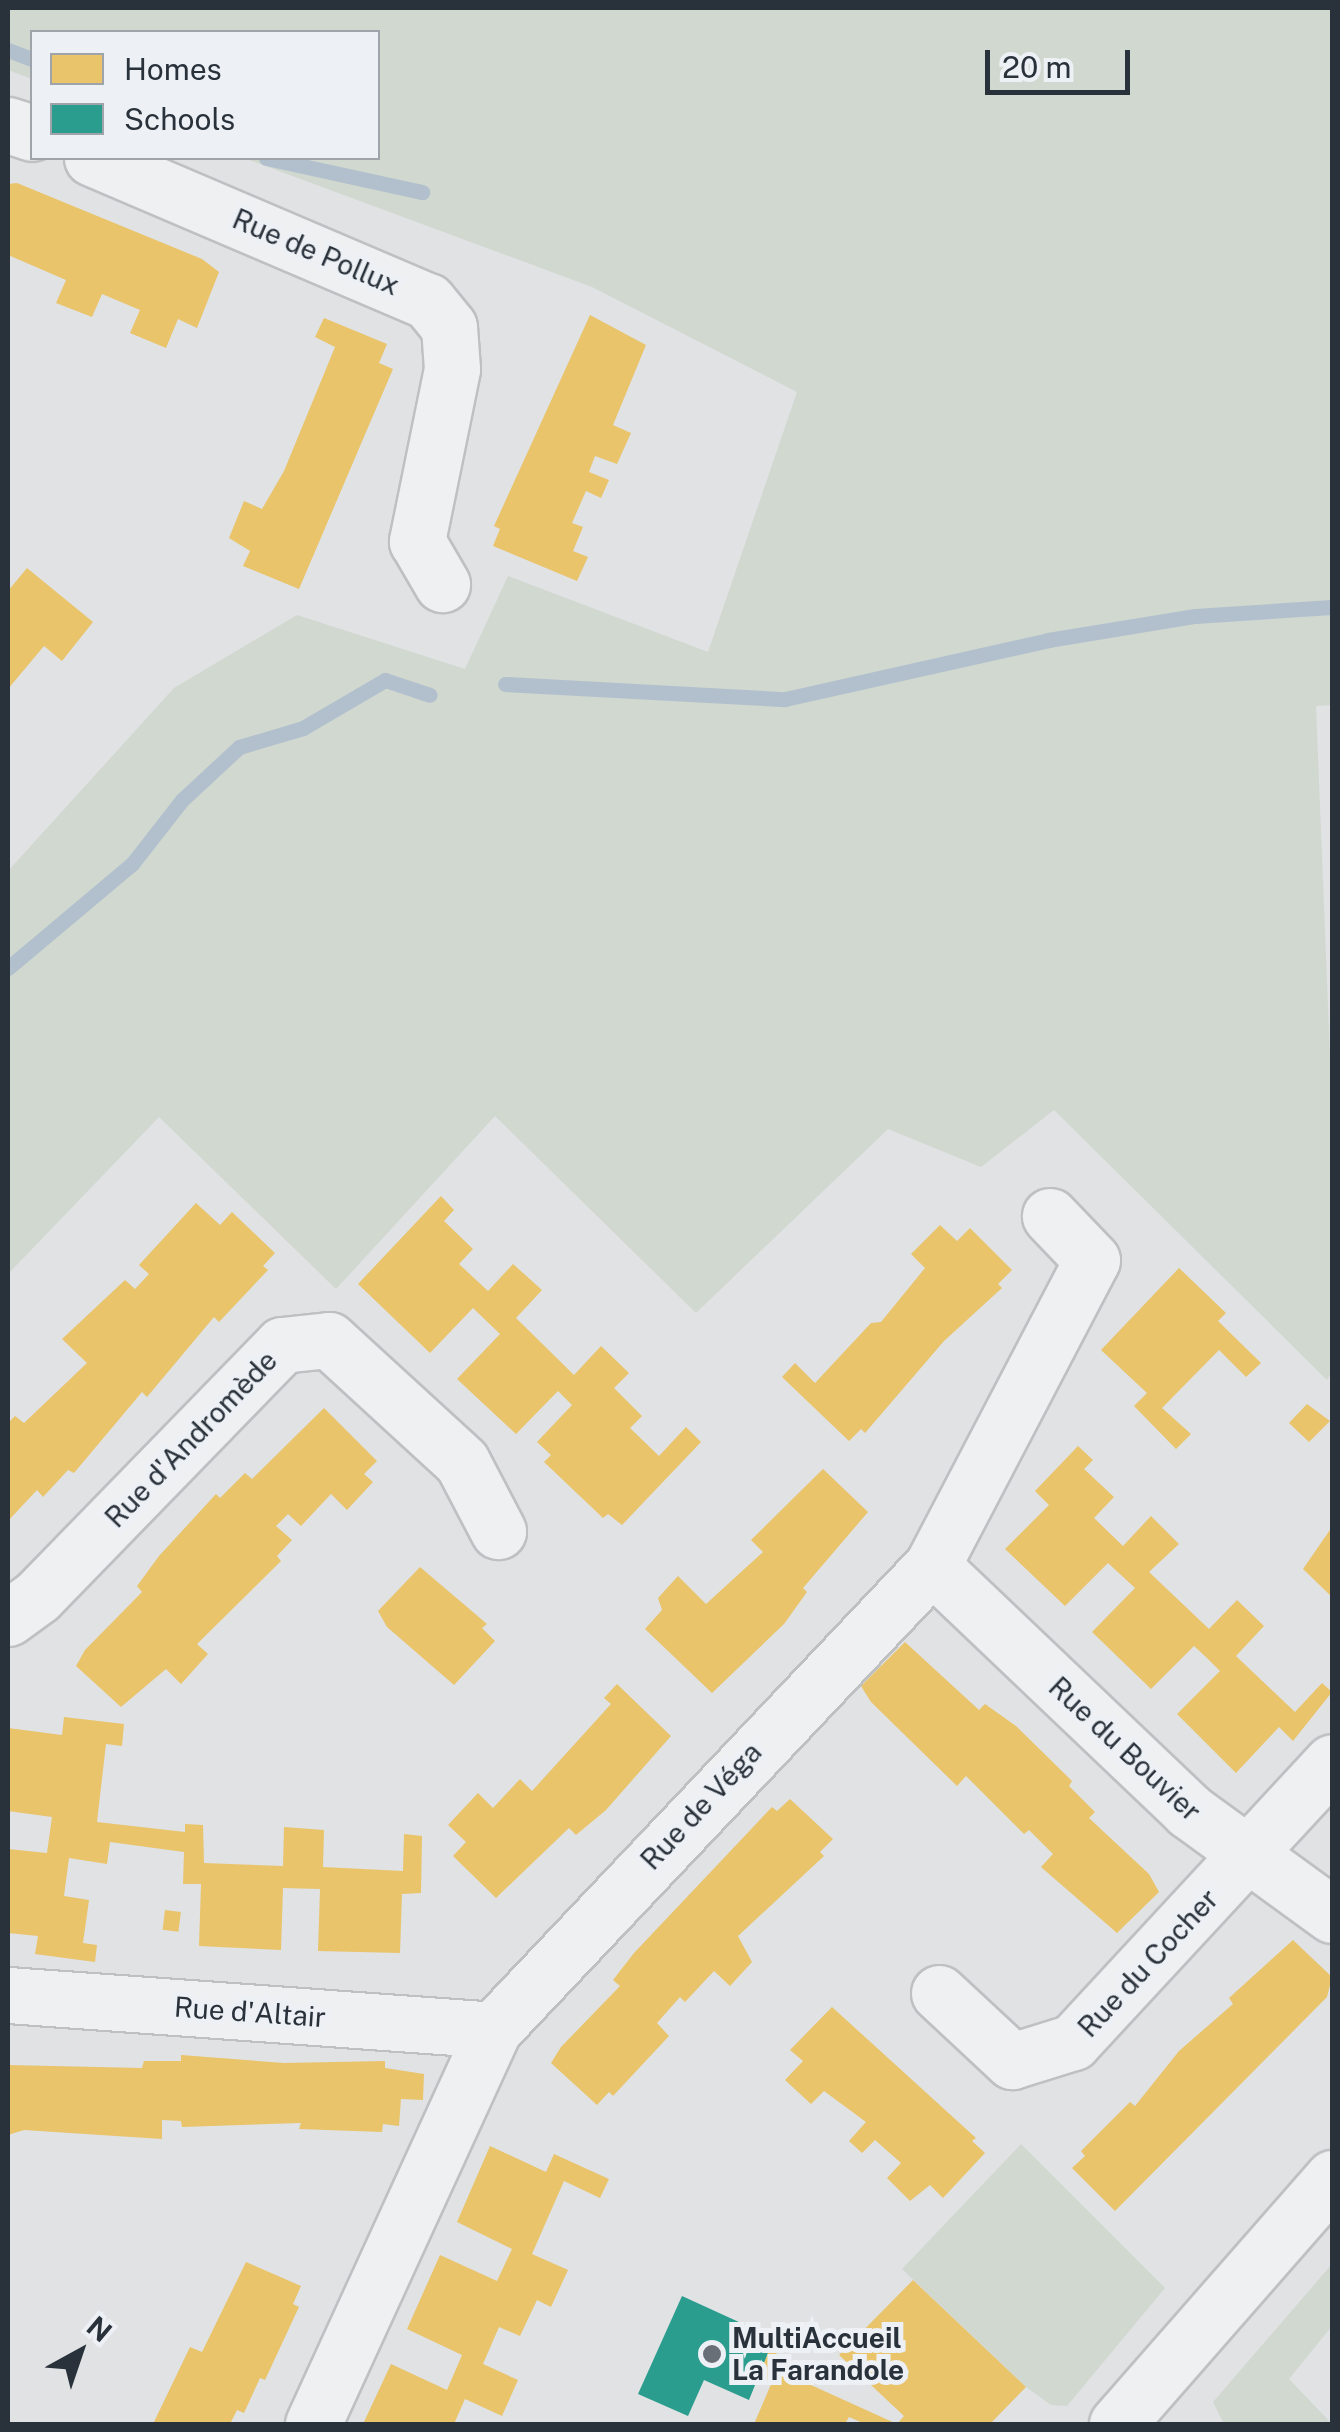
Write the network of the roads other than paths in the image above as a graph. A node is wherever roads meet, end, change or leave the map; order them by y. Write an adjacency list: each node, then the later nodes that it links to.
1 (97, 160): 2 (street, Rue de Pollux)
2 (442, 584)
3 (1050, 1216): 5 (street, Rue de Véga)
4 (498, 1531): 6 (street, Rue d'Andromède)
5 (932, 1566): 8 (street, Rue du Bouvier); 12 (street, Rue de Véga)
6 (8, 1618)
7 (1332, 1762): 8 (street, Rue du Cocher)
8 (1247, 1858): 9 (street, Rue du Bouvier); 10 (street, Rue du Cocher)
9 (1332, 1915)
10 (940, 1992)
11 (8, 1995): 12 (street, Rue d'Altair)
12 (492, 2030): 14 (street, Rue de Véga)
13 (1332, 2178): 15 (street)
14 (313, 2424)
15 (1117, 2424)

